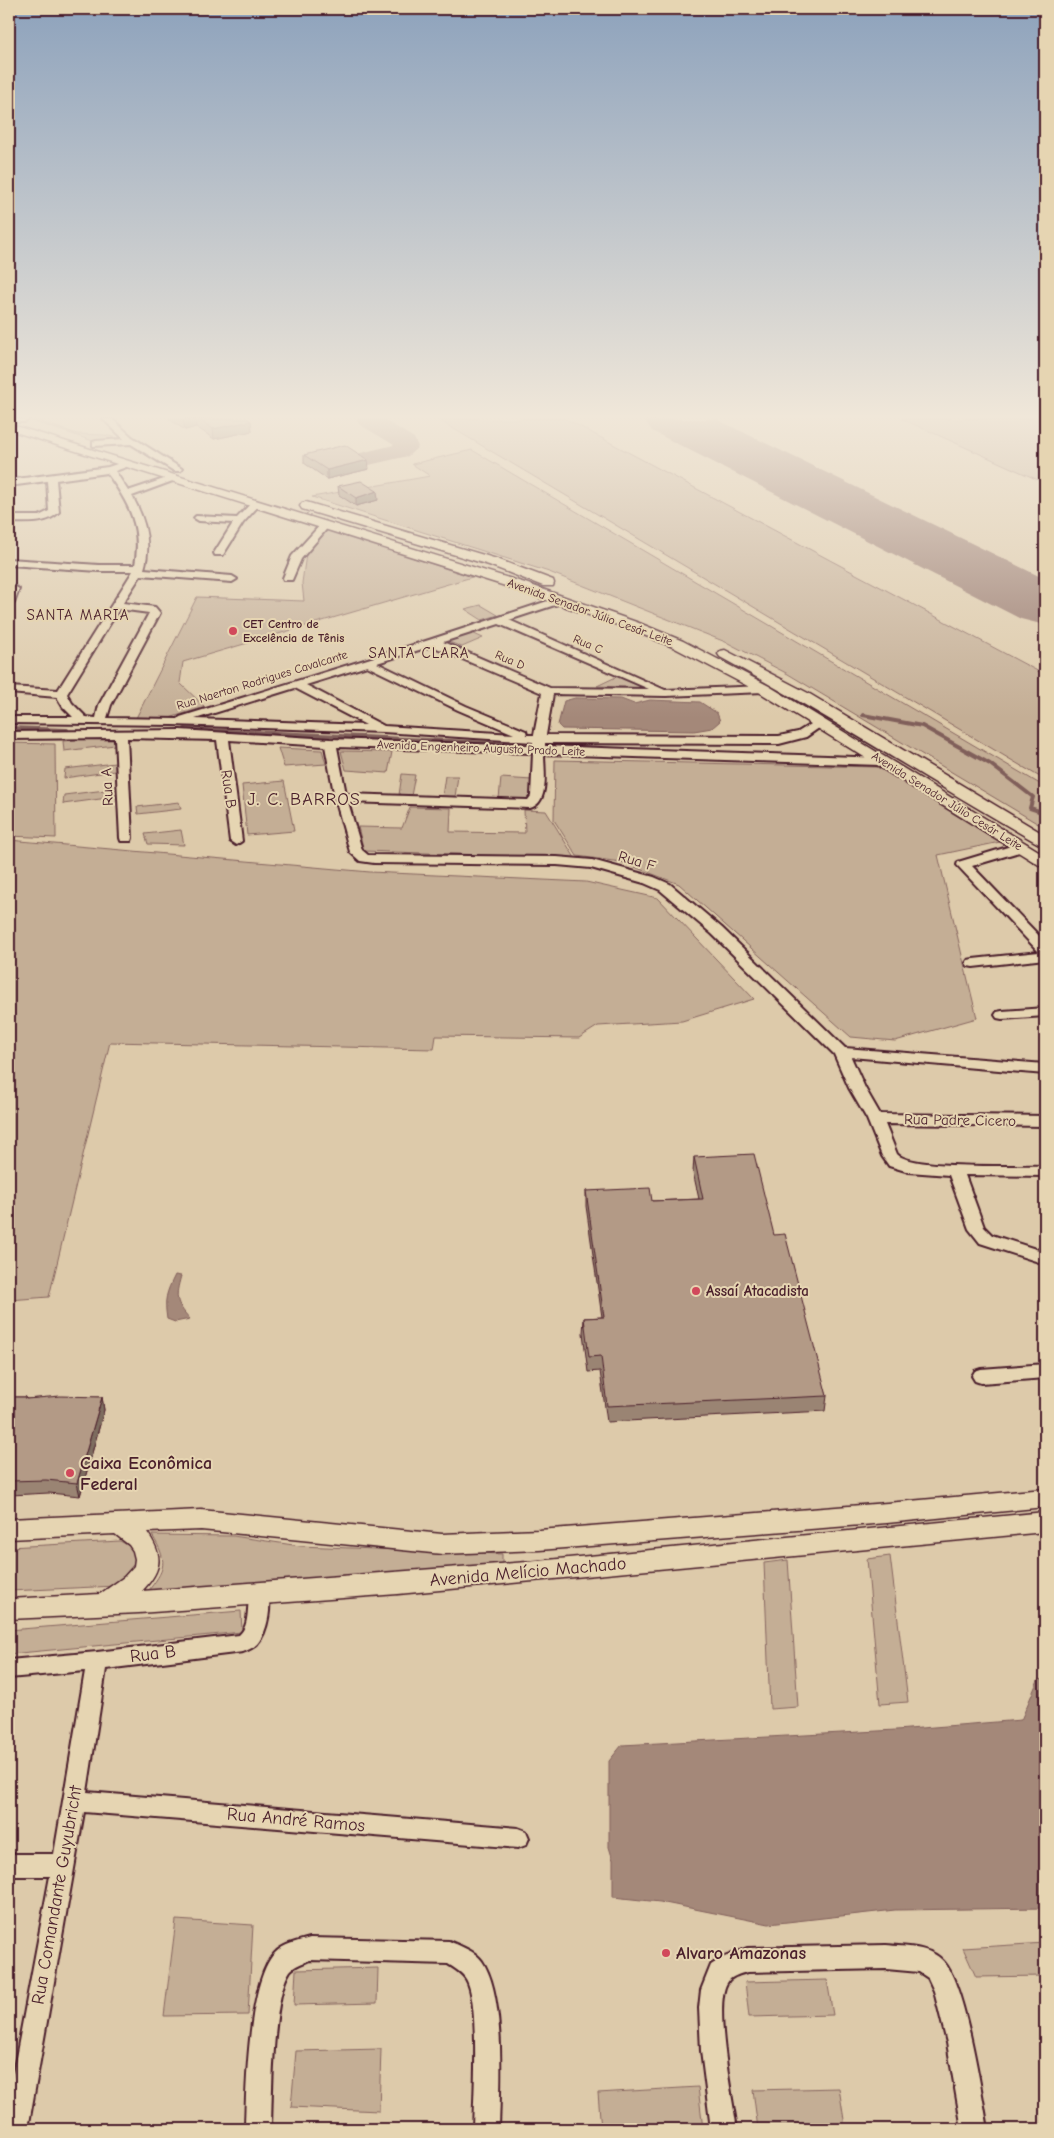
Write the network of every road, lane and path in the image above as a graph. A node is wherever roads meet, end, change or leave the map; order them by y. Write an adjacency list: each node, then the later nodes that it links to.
1 (137, 519): 14 (street)
2 (209, 519): 6 (street)
3 (241, 519): 6 (street)
4 (305, 519): 7 (main road, Avenida Senador Júlio Cesár Leite)
5 (345, 519): 8 (main road, Avenida Senador Júlio Cesár Leite)
6 (239, 521): 12 (street)
7 (325, 525): 9 (main road, Avenida Senador Júlio Cesár Leite); 15 (street)
8 (391, 531): 9 (main road); 10 (main road, Avenida Senador Júlio Cesár Leite)
9 (369, 539): 11 (main road, Avenida Senador Júlio Cesár Leite)
10 (418, 539): 11 (main road); 46 (main road, Avenida Senador Júlio Cesár Leite)
11 (396, 547): 18 (main road, Avenida Senador Júlio Cesár Leite)
12 (219, 553)
13 (9, 562): 14 (street)
14 (139, 570): 16 (street); 20 (street)
15 (288, 578)
16 (232, 579)
17 (14, 590): 19 (street)
18 (560, 600): 21 (street, Rua Naerton Rodrigues Cavalcante); 25 (main road, Avenida Senador Júlio Cesár Leite)
19 (9, 603)
20 (117, 606): 29 (street); 32 (street)
21 (499, 620): 22 (street, Rua Naerton Rodrigues Cavalcante); 28 (street, Rua C)
22 (433, 642): 23 (street, Rua Naerton Rodrigues Cavalcante); 27 (street, Rua D)
23 (366, 662): 24 (street, Rua Naerton Rodrigues Cavalcante); 41 (street)
24 (296, 684): 33 (street, Rua Naerton Rodrigues Cavalcante); 35 (street)
25 (764, 689): 28 (street); 34 (main road, Avenida Senador Júlio Cesár Leite)
26 (9, 690): 29 (street)
27 (548, 691): 28 (street); 41 (street)
28 (666, 693)
29 (61, 694): 31 (street)
30 (9, 720): 31 (street, Avenida Engenheiro Augusto Prado Leite)
31 (82, 720): 32 (street, Avenida Engenheiro Augusto Prado Leite); 37 (street)
32 (101, 720): 33 (street, Avenida Engenheiro Augusto Prado Leite)
33 (173, 722): 35 (street, Avenida Engenheiro Augusto Prado Leite)
34 (820, 723): 41 (street, Avenida Engenheiro Augusto Prado Leite); 42 (main road, Avenida Senador Júlio Cesár Leite)
35 (383, 729): 41 (street, Avenida Engenheiro Augusto Prado Leite)
36 (120, 733): 37 (street, Avenida Engenheiro Augusto Prado Leite); 39 (street, Avenida Engenheiro Augusto Prado Leite); 44 (street, Rua A)
37 (82, 734): 38 (street, Avenida Engenheiro Augusto Prado Leite)
38 (9, 735)
39 (223, 737): 40 (street, Avenida Engenheiro Augusto Prado Leite); 45 (street, Rua B)
40 (330, 743): 41 (street, Avenida Engenheiro Augusto Prado Leite); 43 (street)
41 (539, 745): 42 (street, Avenida Engenheiro Augusto Prado Leite); 43 (street)
42 (880, 761): 47 (main road, Avenida Senador Júlio Cesár Leite)
43 (341, 798): 54 (street, Rua F)
44 (126, 838)
45 (236, 841)
46 (1045, 841)
47 (1021, 847): 48 (main road, Avenida Senador Júlio Cesár Leite); 49 (street)
48 (1045, 862)
49 (1045, 950)
50 (1045, 955): 51 (street)
51 (973, 963)
52 (1045, 1012): 53 (street)
53 (1002, 1015)
54 (842, 1052): 55 (street); 56 (street)
55 (1045, 1069)
56 (875, 1119): 57 (street, Rua Padre Cicero); 58 (street)
57 (1045, 1121)
58 (955, 1170): 59 (street); 60 (street)
59 (1045, 1171)
60 (1045, 1258)
61 (1045, 1371): 62 (street)
62 (981, 1376)
63 (1045, 1498): 65 (main road, Avenida Melício Machado)
64 (1045, 1522): 67 (main road, Avenida Melício Machado)
65 (119, 1523): 66 (main road, Avenida Melício Machado); 68 (main road)
66 (9, 1529)
67 (259, 1595): 68 (main road, Avenida Melício Machado); 70 (street, Rua B)
68 (102, 1605): 69 (main road, Avenida Melício Machado)
69 (9, 1609)
70 (97, 1661): 71 (street, Rua B); 72 (street, Rua Comandante Guyubricht)
71 (9, 1670)
72 (75, 1801): 73 (street, Rua André Ramos); 75 (street, Rua Comandante Guyubricht)
73 (518, 1838)
74 (9, 1865): 75 (street)
75 (63, 1865): 76 (street, Rua Comandante Guyubricht)
76 (15, 2096): 77 (street, Rua Comandante Guyubricht)
77 (15, 2129)
78 (258, 2129): 79 (street)
79 (486, 2129)
80 (724, 2129): 81 (street)
81 (975, 2129)

